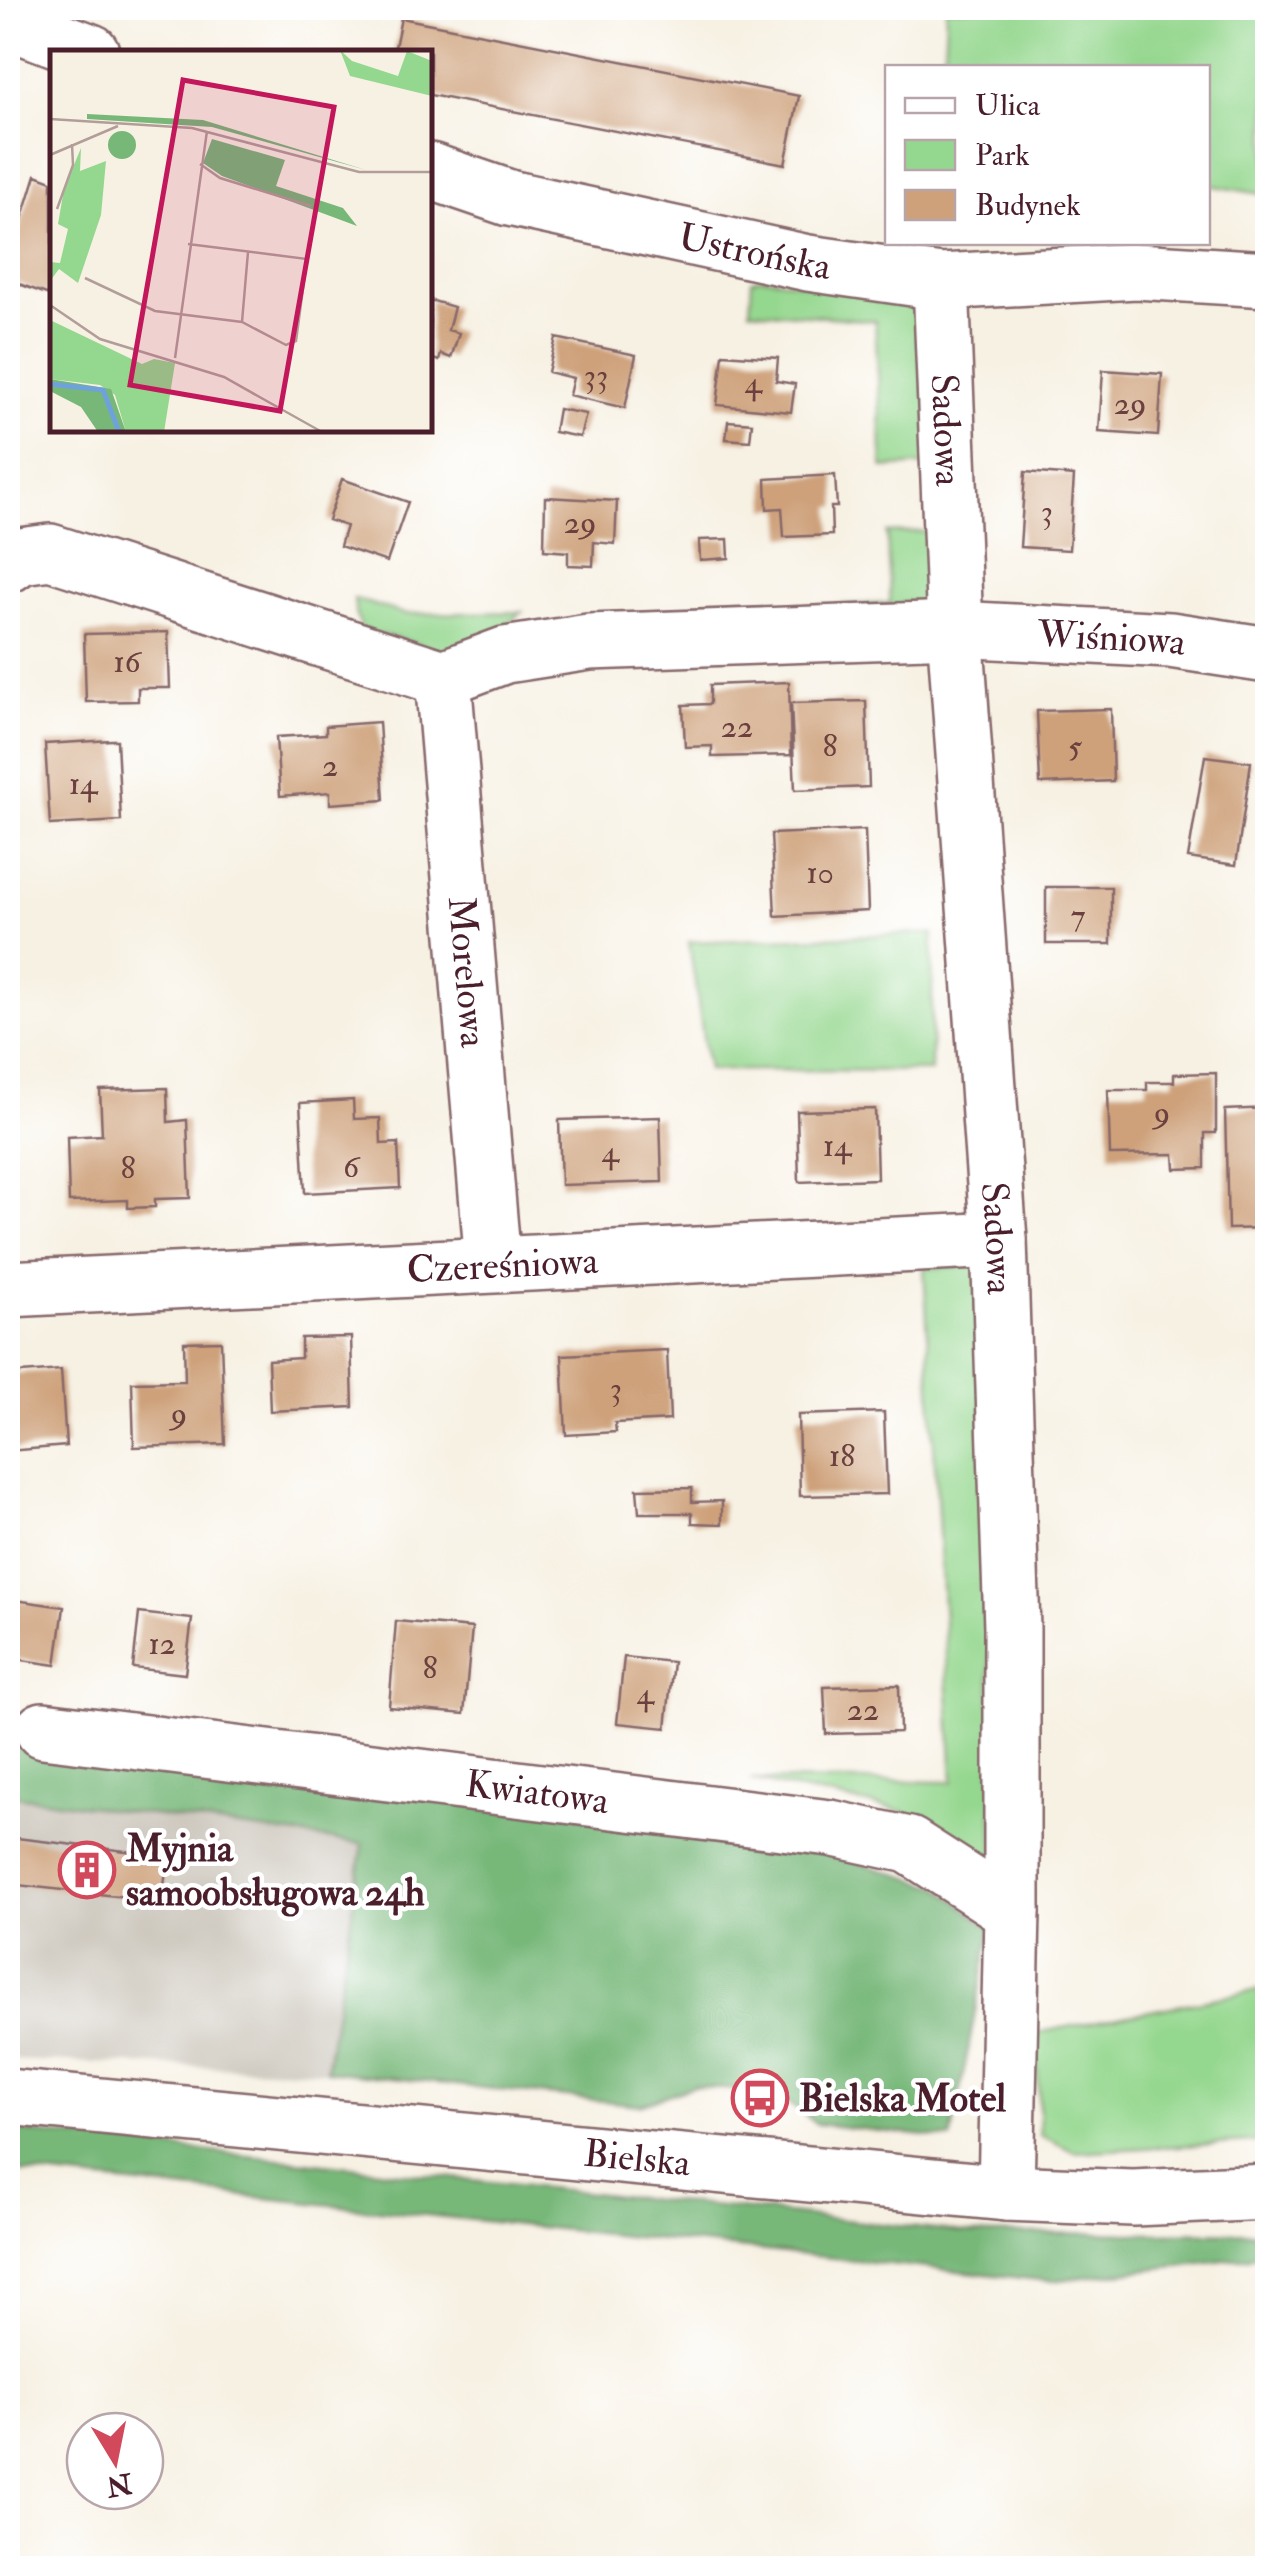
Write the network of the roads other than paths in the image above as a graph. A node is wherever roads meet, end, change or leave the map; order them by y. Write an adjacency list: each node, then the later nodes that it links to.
1 (8, 21): 2 (street)
2 (86, 50)
3 (432, 172): 5 (street, Ustrońska)
4 (1268, 279): 5 (street, Ustrońska)
5 (941, 282): 7 (street, Sadowa)
6 (8, 565): 9 (street)
7 (955, 629): 8 (street, Wiśniowa); 9 (street); 10 (street, Sadowa)
8 (1268, 656)
9 (442, 678): 11 (street, Morelowa)
10 (998, 1240): 11 (street, Czereśniowa); 14 (street, Sadowa)
11 (493, 1264): 12 (street, Czereśniowa)
12 (8, 1289)
13 (43, 1730): 14 (street, Kwiatowa)
14 (1012, 1912): 17 (street, Sadowa)
15 (8, 2096): 17 (street, Bielska)
16 (1268, 2192): 17 (street, Bielska)
17 (1006, 2193)

